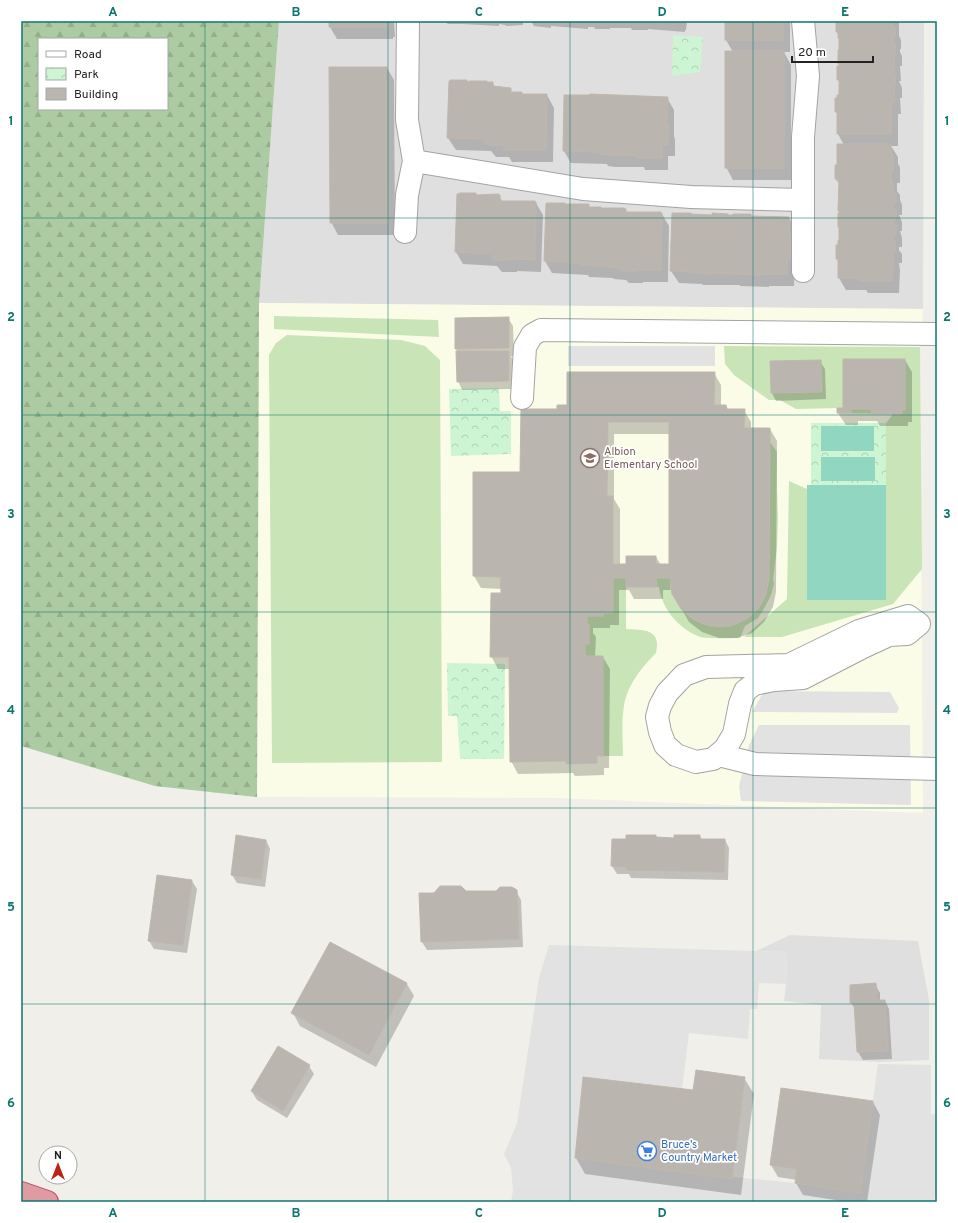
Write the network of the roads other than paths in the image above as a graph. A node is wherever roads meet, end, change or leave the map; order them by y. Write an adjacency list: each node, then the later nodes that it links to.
1 (408, 21): 3 (lane)
2 (803, 21): 4 (lane)
3 (414, 161): 4 (lane); 5 (lane)
4 (803, 200): 6 (lane)
5 (406, 232)
6 (803, 271)
7 (937, 334): 8 (lane)
8 (522, 398)
9 (928, 623): 10 (lane); 10 (lane)
10 (719, 755): 11 (lane)
11 (937, 769)
12 (21, 1193): 13 (highway)
13 (47, 1202)

